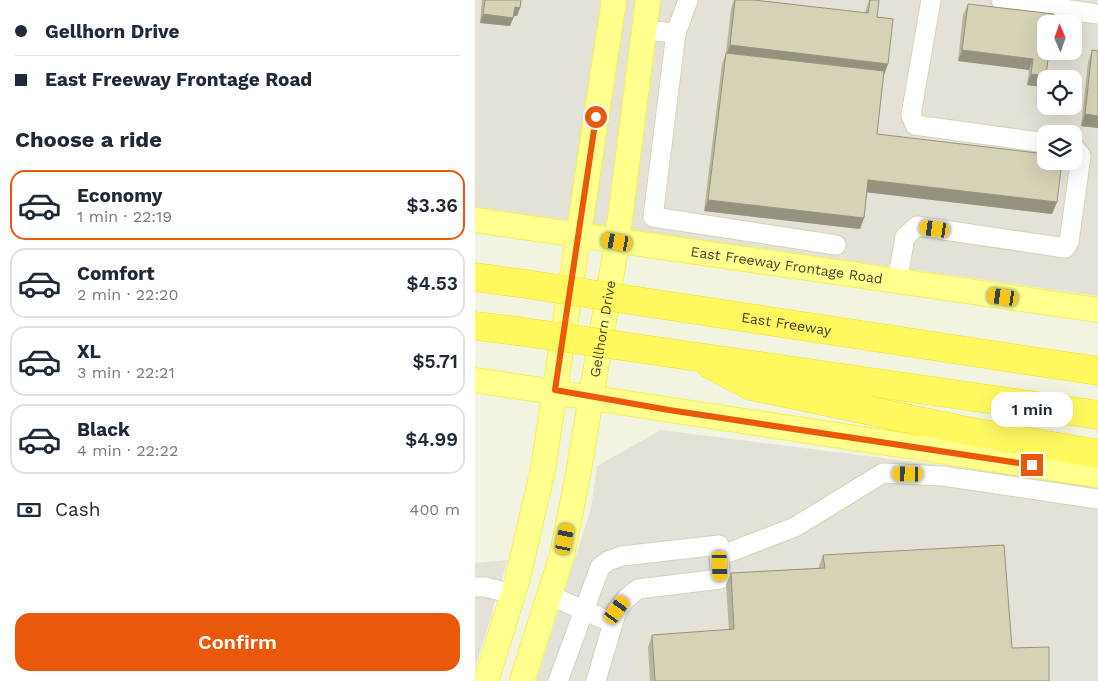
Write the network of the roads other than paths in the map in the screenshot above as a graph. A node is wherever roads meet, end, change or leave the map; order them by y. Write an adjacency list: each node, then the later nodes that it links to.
1 (648, 0): 7 (main road, Gellhorn Drive)
2 (688, 0): 8 (lane)
3 (931, 0): 9 (lane)
4 (1001, 0): 6 (lane)
5 (612, 11): 7 (main road); 12 (main road)
6 (1098, 14)
7 (644, 30): 8 (lane); 13 (main road, Gellhorn Drive)
8 (676, 33): 14 (lane)
9 (1037, 142)
10 (1079, 170): 16 (lane)
11 (475, 220): 12 (main road, East Freeway Frontage Road)
12 (579, 235): 13 (main road, East Freeway Frontage Road); 24 (main road)
13 (617, 242): 16 (main road, East Freeway Frontage Road); 25 (main road, Gellhorn Drive)
14 (836, 245)
15 (475, 277): 19 (highway, East Freeway, bridge)
16 (897, 282): 17 (main road, East Freeway Frontage Road)
17 (1098, 310)
18 (475, 326): 21 (highway, bridge)
19 (805, 326): 20 (highway); 22 (highway, East Freeway)
20 (1098, 353)
21 (695, 356): 26 (highway); 27 (highway)
22 (1098, 370)
23 (475, 380): 24 (main road)
24 (555, 390): 25 (main road); 32 (main road)
25 (590, 397): 28 (main road); 33 (main road, Gellhorn Drive)
26 (1098, 415)
27 (1098, 454)
28 (1098, 475)
29 (1098, 499): 30 (lane)
30 (719, 554): 34 (lane); 35 (lane)
31 (475, 587): 32 (lane)
32 (513, 595): 33 (main road); 36 (main road)
33 (547, 602): 34 (lane); 37 (main road, Gellhorn Drive)
34 (583, 610): 35 (lane); 38 (lane)
35 (613, 623): 39 (lane)
36 (487, 681)
37 (522, 681)
38 (559, 681)
39 (596, 681)

